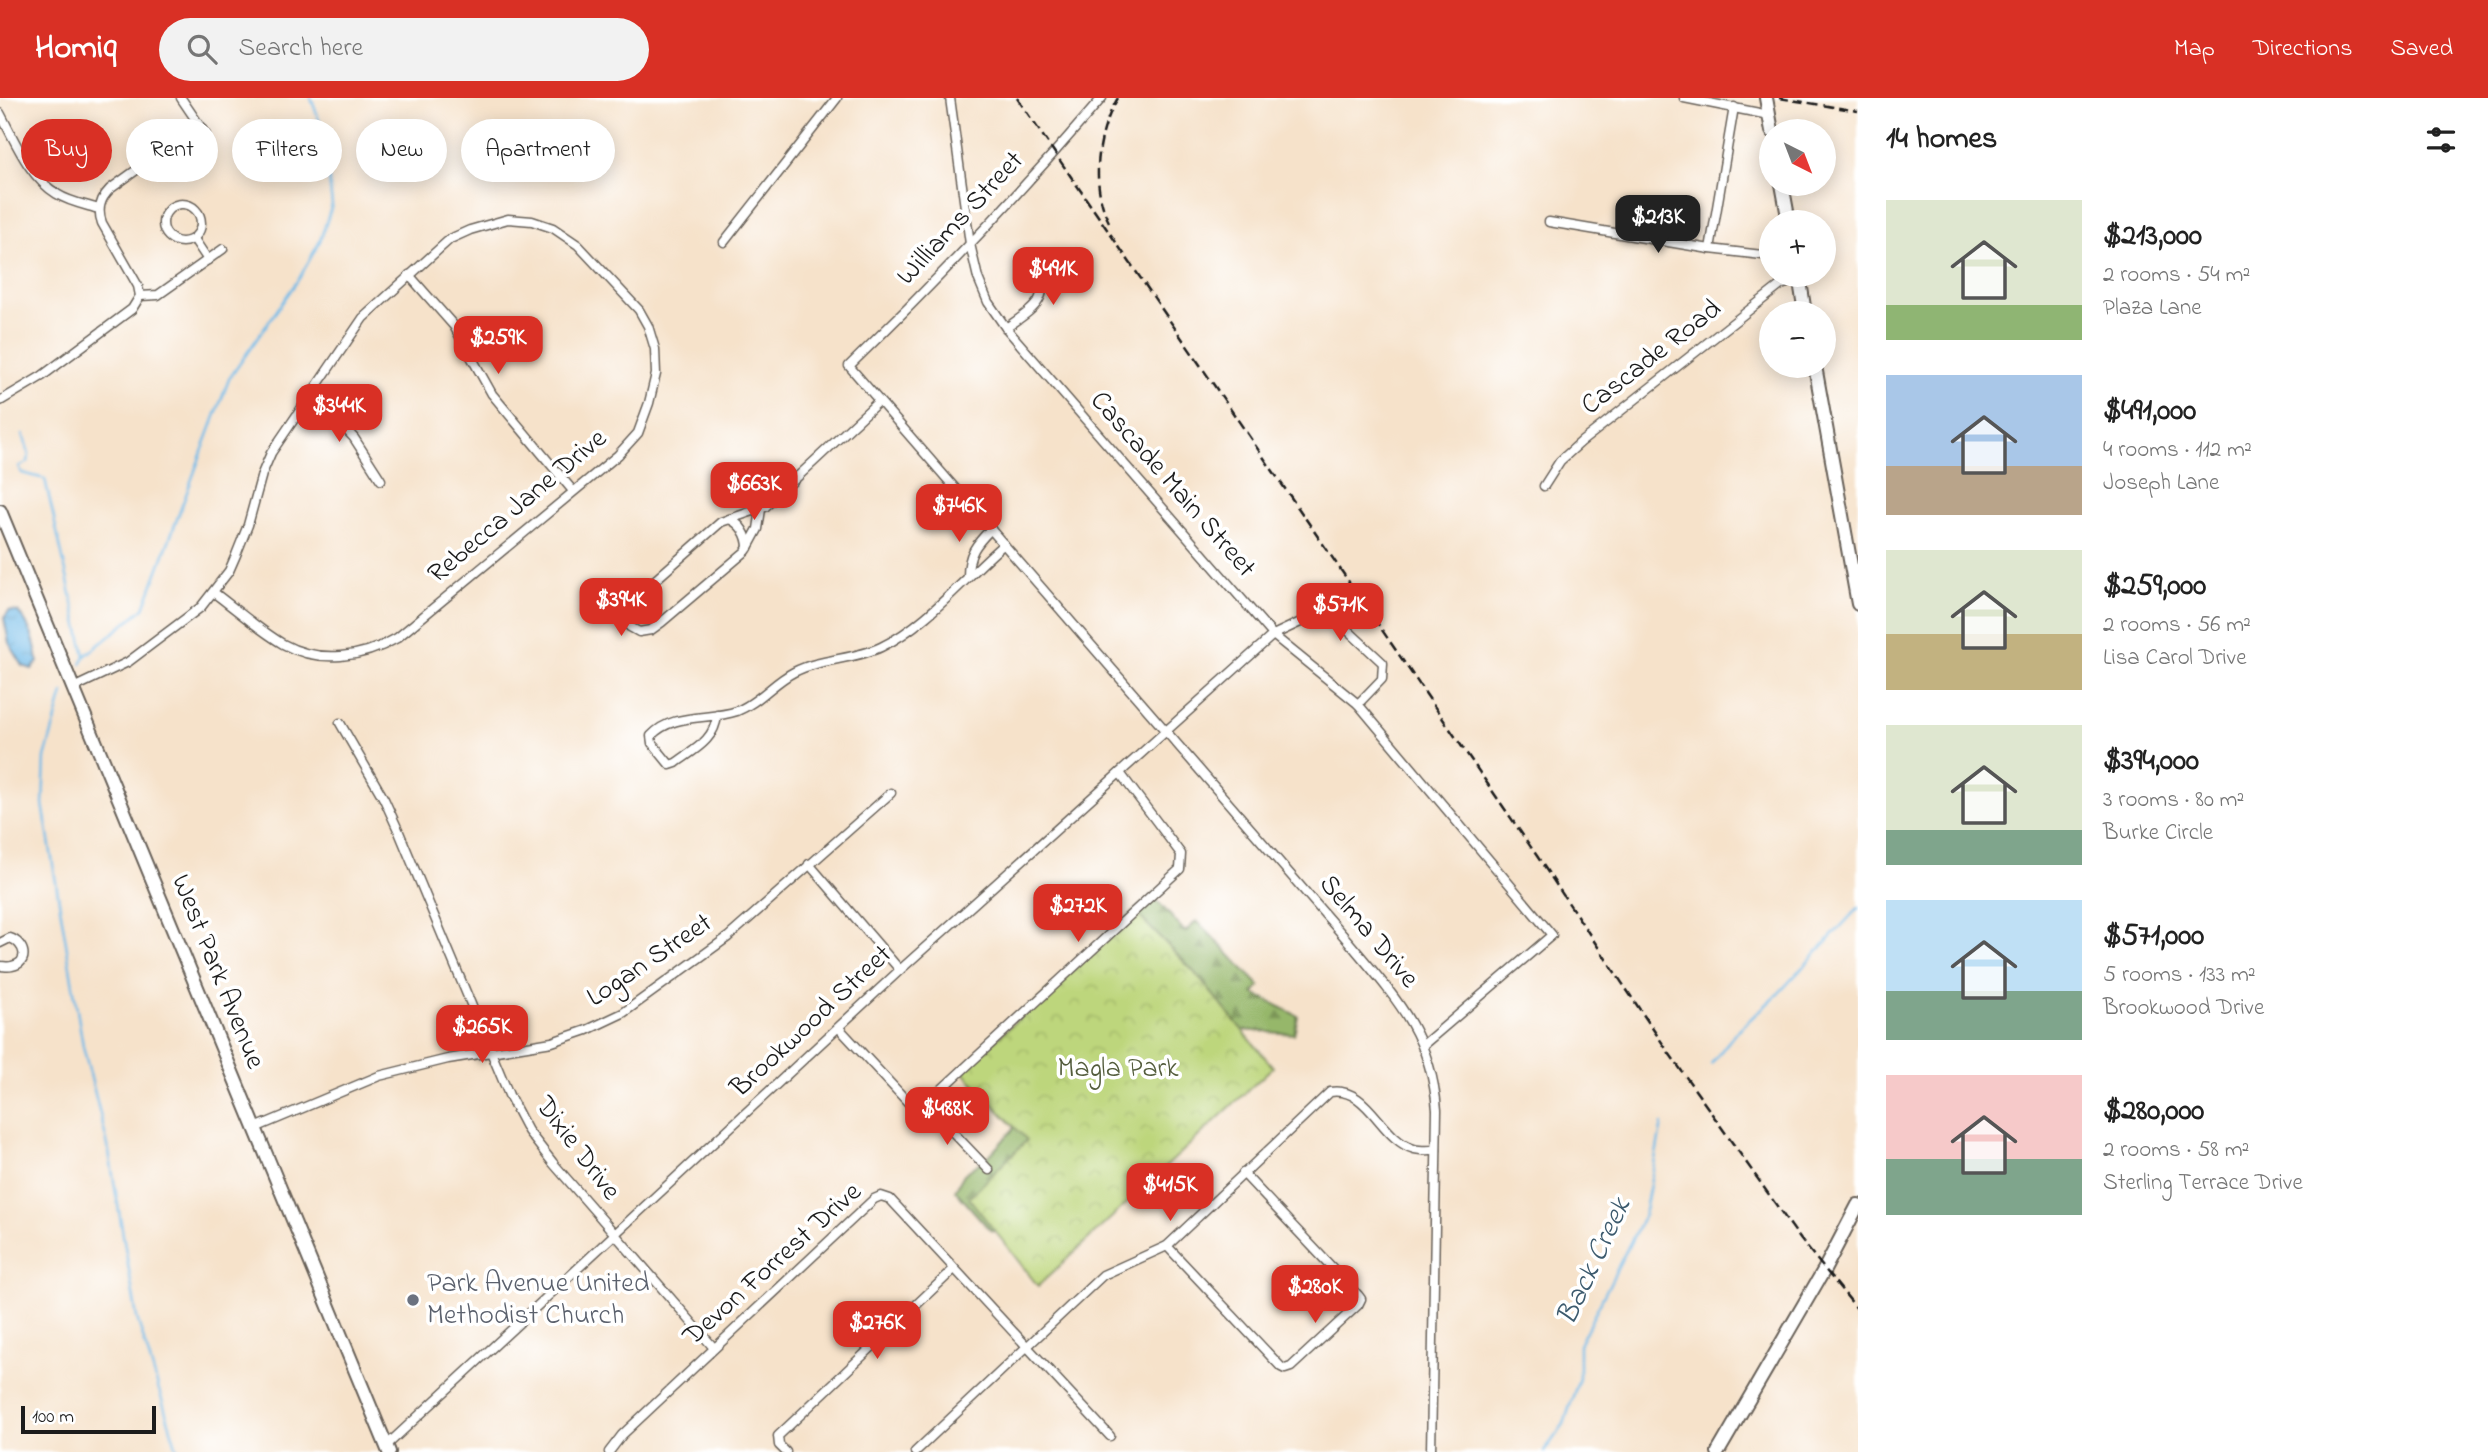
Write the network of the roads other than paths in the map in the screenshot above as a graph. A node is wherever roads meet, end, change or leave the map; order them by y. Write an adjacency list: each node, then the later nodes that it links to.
1 (181, 98): 10 (street)
2 (837, 98): 16 (street)
3 (950, 98): 17 (street, Cascade Main Street)
4 (1101, 98): 17 (street, Williams Street)
5 (1684, 98): 7 (street)
6 (1766, 98): 9 (main road)
7 (1734, 107): 9 (street); 19 (street)
8 (0, 114): 13 (street)
9 (1769, 115): 11 (main road)
10 (195, 119)
11 (1770, 119)
12 (126, 177): 13 (street)
13 (99, 209): 25 (street)
14 (1549, 222): 19 (street)
15 (194, 239): 15 (street); 21 (street)
16 (724, 242)
17 (970, 244): 26 (street, Cascade Main Street); 27 (street, Williams Street)
18 (223, 249): 21 (street)
19 (1710, 249): 20 (street)
20 (1759, 255)
21 (208, 260): 25 (street)
22 (1037, 262): 26 (street)
23 (409, 275): 29 (street, Rebecca Jane Drive); 34 (street); 34 (street, Rebecca Jane Drive)
24 (1778, 287): 33 (street, Cascade Road)
25 (140, 296): 30 (street)
26 (1006, 328): 44 (street, Cascade Main Street)
27 (849, 366): 31 (street, Selma Drive)
28 (1817, 378): 43 (main road)
29 (307, 399): 32 (street); 42 (street, Rebecca Jane Drive)
30 (0, 401)
31 (879, 401): 35 (street); 38 (street, Selma Drive)
32 (381, 480)
33 (1544, 486)
34 (573, 491): 42 (street, Rebecca Jane Drive)
35 (761, 509): 37 (street); 40 (street)
36 (0, 511): 45 (main road, West Park Avenue)
37 (729, 519): 40 (street); 40 (street)
38 (991, 529): 39 (street, Selma Drive); 41 (street)
39 (1004, 544): 41 (street); 49 (street, Selma Drive)
40 (748, 548)
41 (968, 576): 47 (street)
42 (213, 593): 45 (street, Rebecca Jane Drive)
43 (1858, 604)
44 (1273, 635): 46 (street, Cascade Main Street); 46 (street, Brookwood Street); 49 (street, Brookwood Street)
45 (73, 688): 60 (main road, West Park Avenue)
46 (1359, 704): 57 (street, Cascade Main Street)
47 (717, 715): 47 (street)
48 (340, 723): 58 (street, Dixie Drive)
49 (1166, 732): 50 (street, Brookwood Street); 57 (street, Selma Drive)
50 (1120, 773): 55 (street, Brookwood Street); 59 (street)
51 (891, 793): 52 (street, Logan Street)
52 (809, 864): 55 (street); 58 (street, Logan Street)
53 (0, 943): 54 (street)
54 (0, 966)
55 (900, 970): 56 (street, Brookwood Street)
56 (839, 1028): 59 (street); 65 (street, Brookwood Street)
57 (1423, 1045): 61 (street, Selma Drive)
58 (492, 1052): 60 (street, Logan Street); 65 (street, Dixie Drive)
59 (926, 1104): 62 (street)
60 (255, 1128): 71 (main road, West Park Avenue)
61 (1436, 1150): 63 (street); 75 (street, Selma Drive)
62 (989, 1170)
63 (1243, 1173): 66 (street); 66 (street)
64 (1858, 1205): 76 (main road)
65 (615, 1235): 69 (street, Dixie Drive); 71 (street, Brookwood Street)
66 (1167, 1246): 68 (street)
67 (954, 1269): 68 (street, Devon Forrest Drive); 69 (street, Devon Forrest Drive); 73 (street)
68 (1027, 1348): 70 (street, Devon Forrest Drive); 74 (street)
69 (714, 1349): 72 (street, Devon Forrest Drive)
70 (1110, 1436)
71 (388, 1449)
72 (609, 1452)
73 (786, 1452)
74 (915, 1452)
75 (1431, 1452)
76 (1718, 1452)

